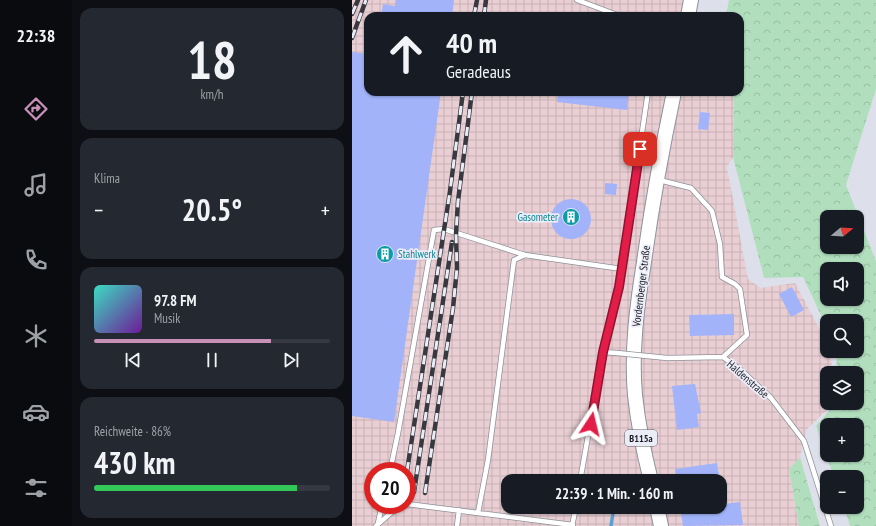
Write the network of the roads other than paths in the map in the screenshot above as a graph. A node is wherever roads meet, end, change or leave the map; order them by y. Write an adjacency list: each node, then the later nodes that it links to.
1 (577, 0): 3 (lane)
2 (691, 0): 4 (main road)
3 (609, 12)
4 (689, 12)
5 (647, 96): 9 (lane)
6 (673, 96): 7 (main road, Vordernberger Straße / B115a)
7 (655, 179): 11 (lane, Haldenstraße); 14 (main road, Vordernberger Straße / B115a)
8 (525, 254): 9 (lane); 12 (lane); 17 (lane)
9 (622, 269): 10 (lane)
10 (603, 352): 11 (lane, bridge); 13 (lane)
11 (723, 357): 26 (lane, Haldenstraße)
12 (392, 462)
13 (581, 474)
14 (649, 474)
15 (416, 505): 16 (lane)
16 (459, 510): 17 (lane); 24 (lane)
17 (478, 513): 23 (lane)
18 (380, 514): 22 (lane)
19 (390, 514): 22 (lane)
20 (574, 514): 23 (lane)
21 (659, 514): 25 (main road)
22 (377, 525)
23 (572, 525)
24 (457, 526)
25 (662, 526)
26 (831, 526)

